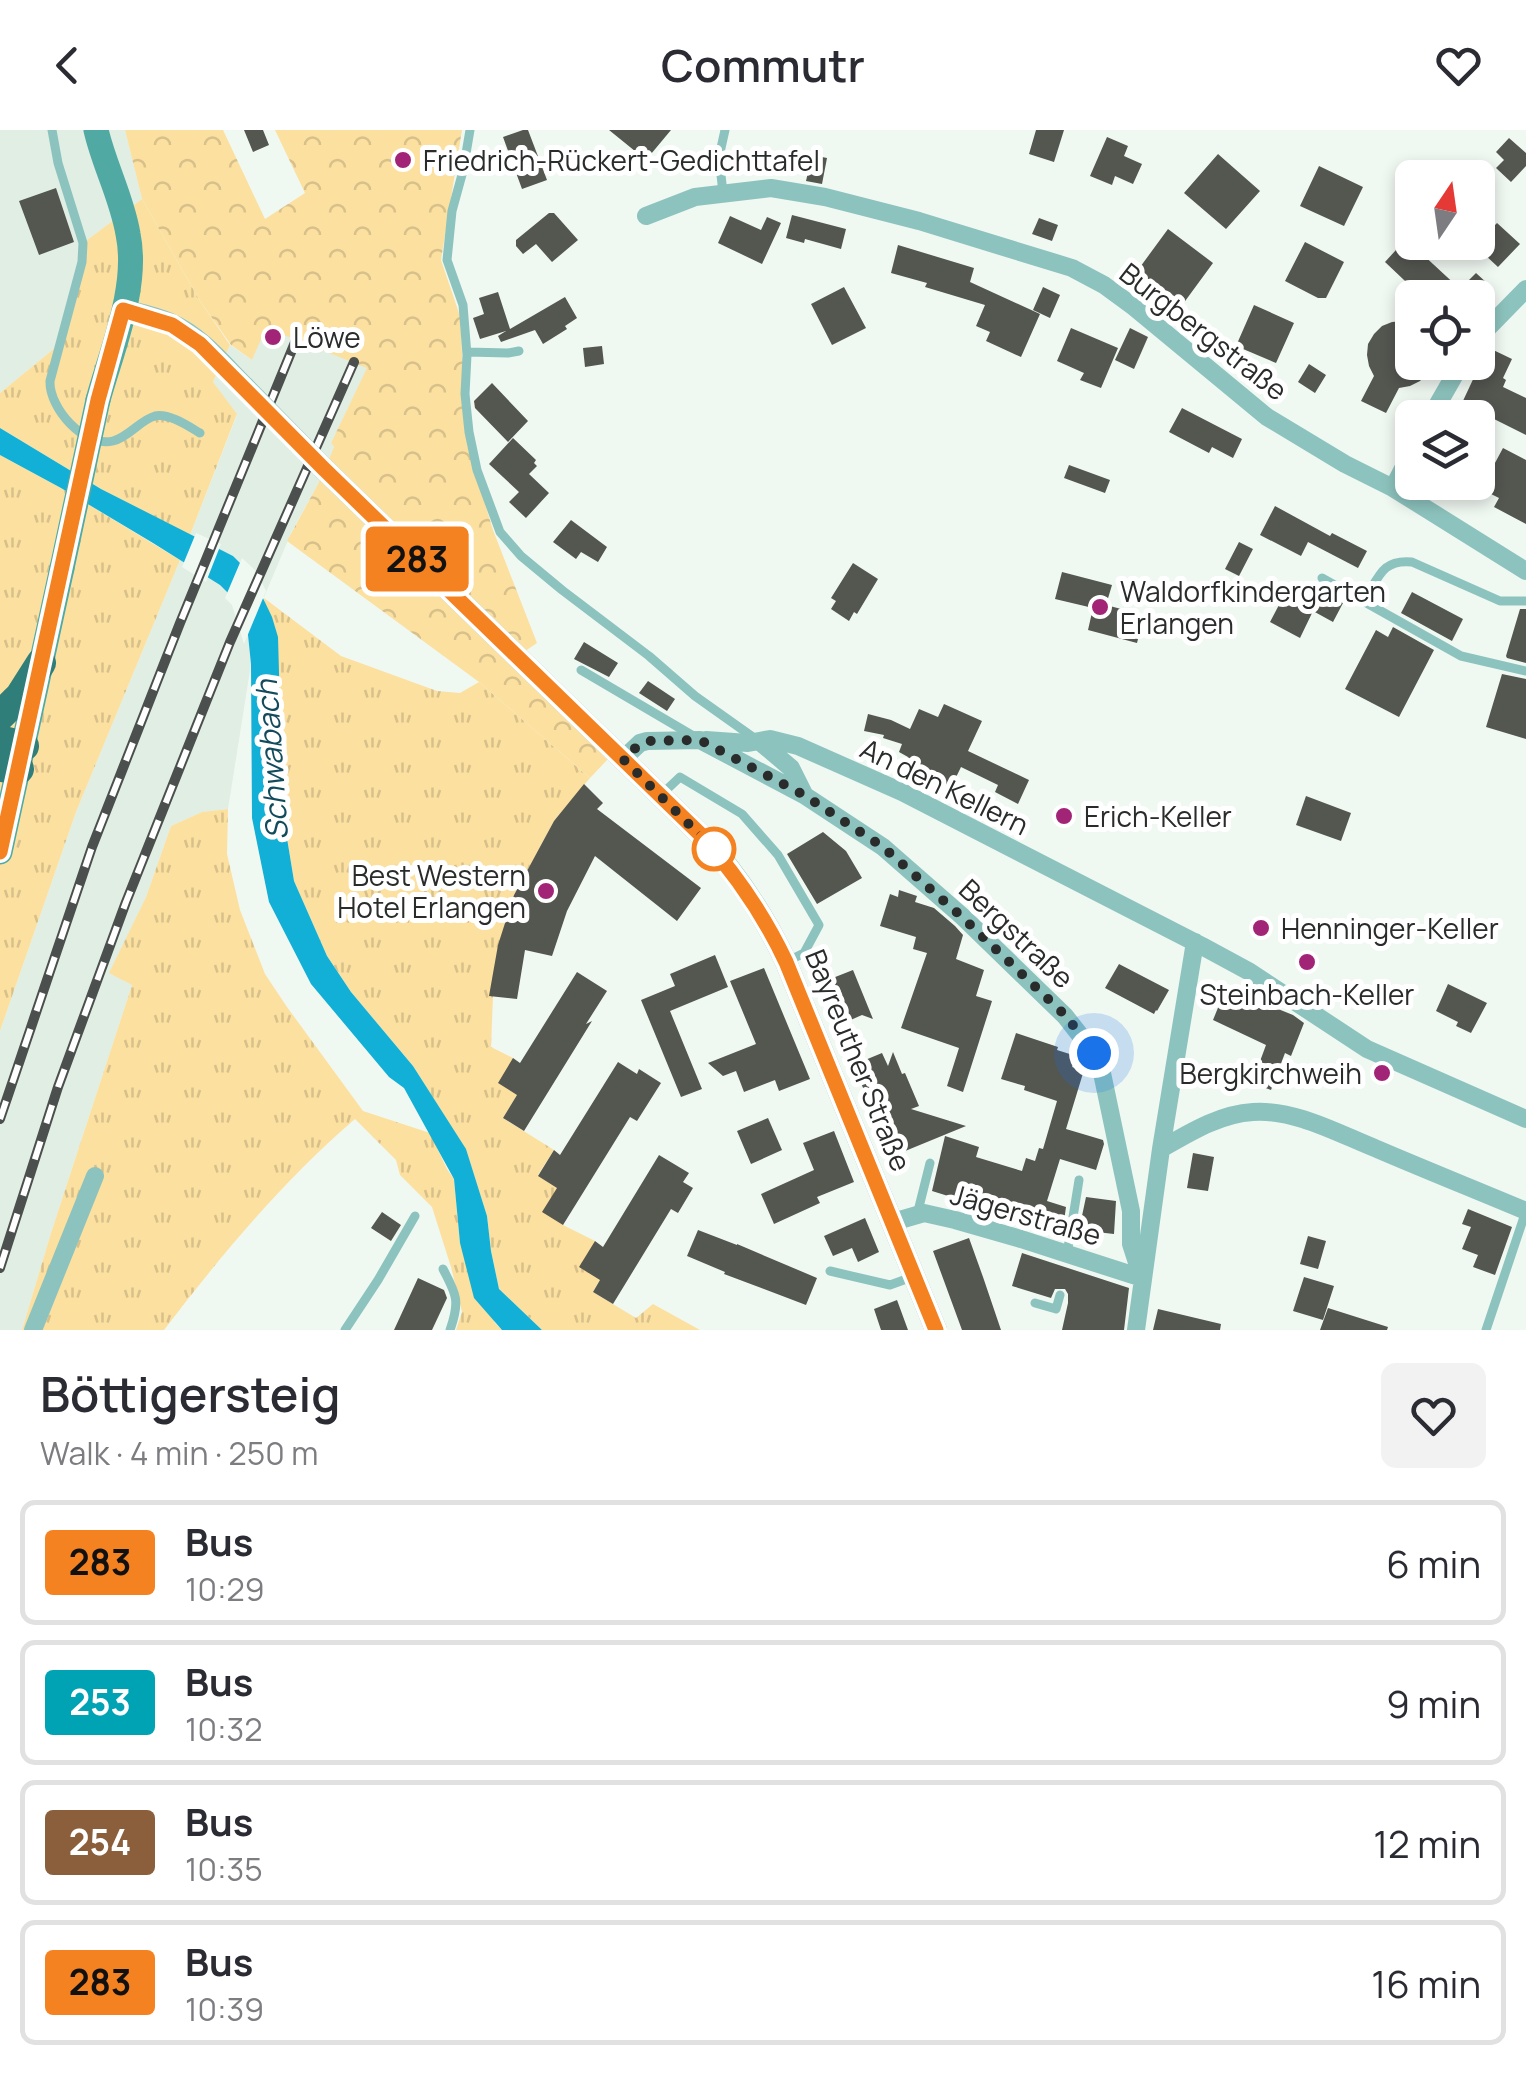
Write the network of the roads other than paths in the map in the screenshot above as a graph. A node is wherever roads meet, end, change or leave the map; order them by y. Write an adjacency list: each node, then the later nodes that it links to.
1 (52, 130): 12 (lane)
2 (96, 130): 8 (main road)
3 (470, 130): 11 (lane)
4 (726, 130): 5 (lane)
5 (722, 193): 6 (street, Burgbergstraße); 13 (street, Burgbergstraße)
6 (646, 216)
7 (1526, 289): 9 (street)
8 (123, 310): 18 (main road, bridge); 25 (street, Bayreuther Straße, bridge)
9 (1495, 321)
10 (518, 350): 11 (lane)
11 (467, 352): 23 (lane)
12 (200, 433)
13 (1394, 488): 14 (street, Burgbergstraße)
14 (1526, 571)
15 (1322, 578): 16 (lane)
16 (1364, 600): 17 (lane); 20 (lane)
17 (1526, 601)
18 (41, 663): 21 (highway); 24 (main road)
19 (581, 670): 22 (lane)
20 (1526, 671)
21 (0, 716)
22 (700, 740): 23 (street, An den Kellern); 25 (street, An den Kellern); 26 (street, Bergstraße)
23 (759, 741): 26 (street); 29 (street, An den Kellern)
24 (11, 756): 28 (main road)
25 (623, 759): 27 (street, Bayreuther Straße)
26 (804, 795): 44 (street, Bergstraße)
27 (660, 796): 30 (street, Bayreuther Straße); 30 (lane)
28 (0, 852)
29 (1195, 942): 31 (street, An den Kellern); 32 (street, Bergstraße)
30 (786, 962): 39 (street, Bayreuther Straße)
31 (1526, 1120)
32 (1161, 1149): 36 (street); 44 (street, Bergstraße)
33 (930, 1163): 37 (lane)
34 (94, 1176): 47 (street)
35 (1079, 1180): 40 (lane)
36 (1526, 1211): 52 (lane)
37 (916, 1215): 39 (street, Jägerstraße); 40 (street, Jägerstraße)
38 (415, 1216): 48 (lane)
39 (893, 1222): 43 (street, Bayreuther Straße)
40 (1067, 1254): 44 (street, Jägerstraße)
41 (443, 1269): 49 (lane)
42 (830, 1271): 43 (lane)
43 (915, 1276): 50 (street, Bayreuther Straße)
44 (1142, 1278): 51 (street, Bergstraße)
45 (1060, 1295): 46 (lane)
46 (1035, 1303)
47 (33, 1330)
48 (345, 1330)
49 (450, 1330)
50 (936, 1330)
51 (1136, 1330)
52 (1486, 1330)

